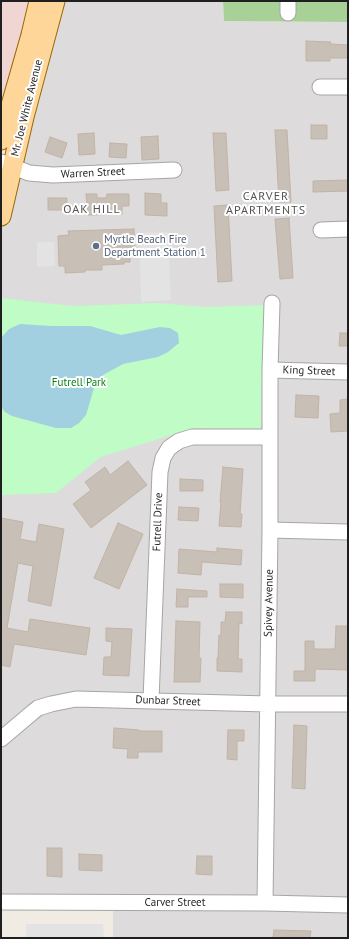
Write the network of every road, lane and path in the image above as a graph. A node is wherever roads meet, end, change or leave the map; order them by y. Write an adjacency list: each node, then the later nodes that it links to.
1 (39, 1): 5 (main road, Mr. Joe White Avenue)
2 (55, 1): 6 (main road, Mr. Joe White Avenue)
3 (348, 87): 4 (street)
4 (320, 88)
5 (1, 140)
6 (7, 164): 7 (street, Warren Street); 8 (main road, Mr. Joe White Avenue)
7 (174, 170)
8 (1, 216)
9 (348, 229): 10 (street)
10 (321, 230)
11 (272, 303): 12 (street, Spivey Avenue)
12 (270, 370): 13 (street, King Street); 14 (street, Spivey Avenue)
13 (348, 372)
14 (270, 437): 15 (street, Spivey Avenue); 17 (street, Futrell Drive)
15 (270, 530): 16 (street); 18 (street, Spivey Avenue)
16 (348, 532)
17 (151, 700): 18 (street, Dunbar Street); 20 (street, Dunbar Street)
18 (268, 704): 19 (street, Dunbar Street); 22 (street, Spivey Avenue)
19 (348, 704)
20 (1, 739)
21 (1, 902): 22 (street, Carver Street)
22 (265, 903): 23 (street, Carver Street)
23 (348, 905)

